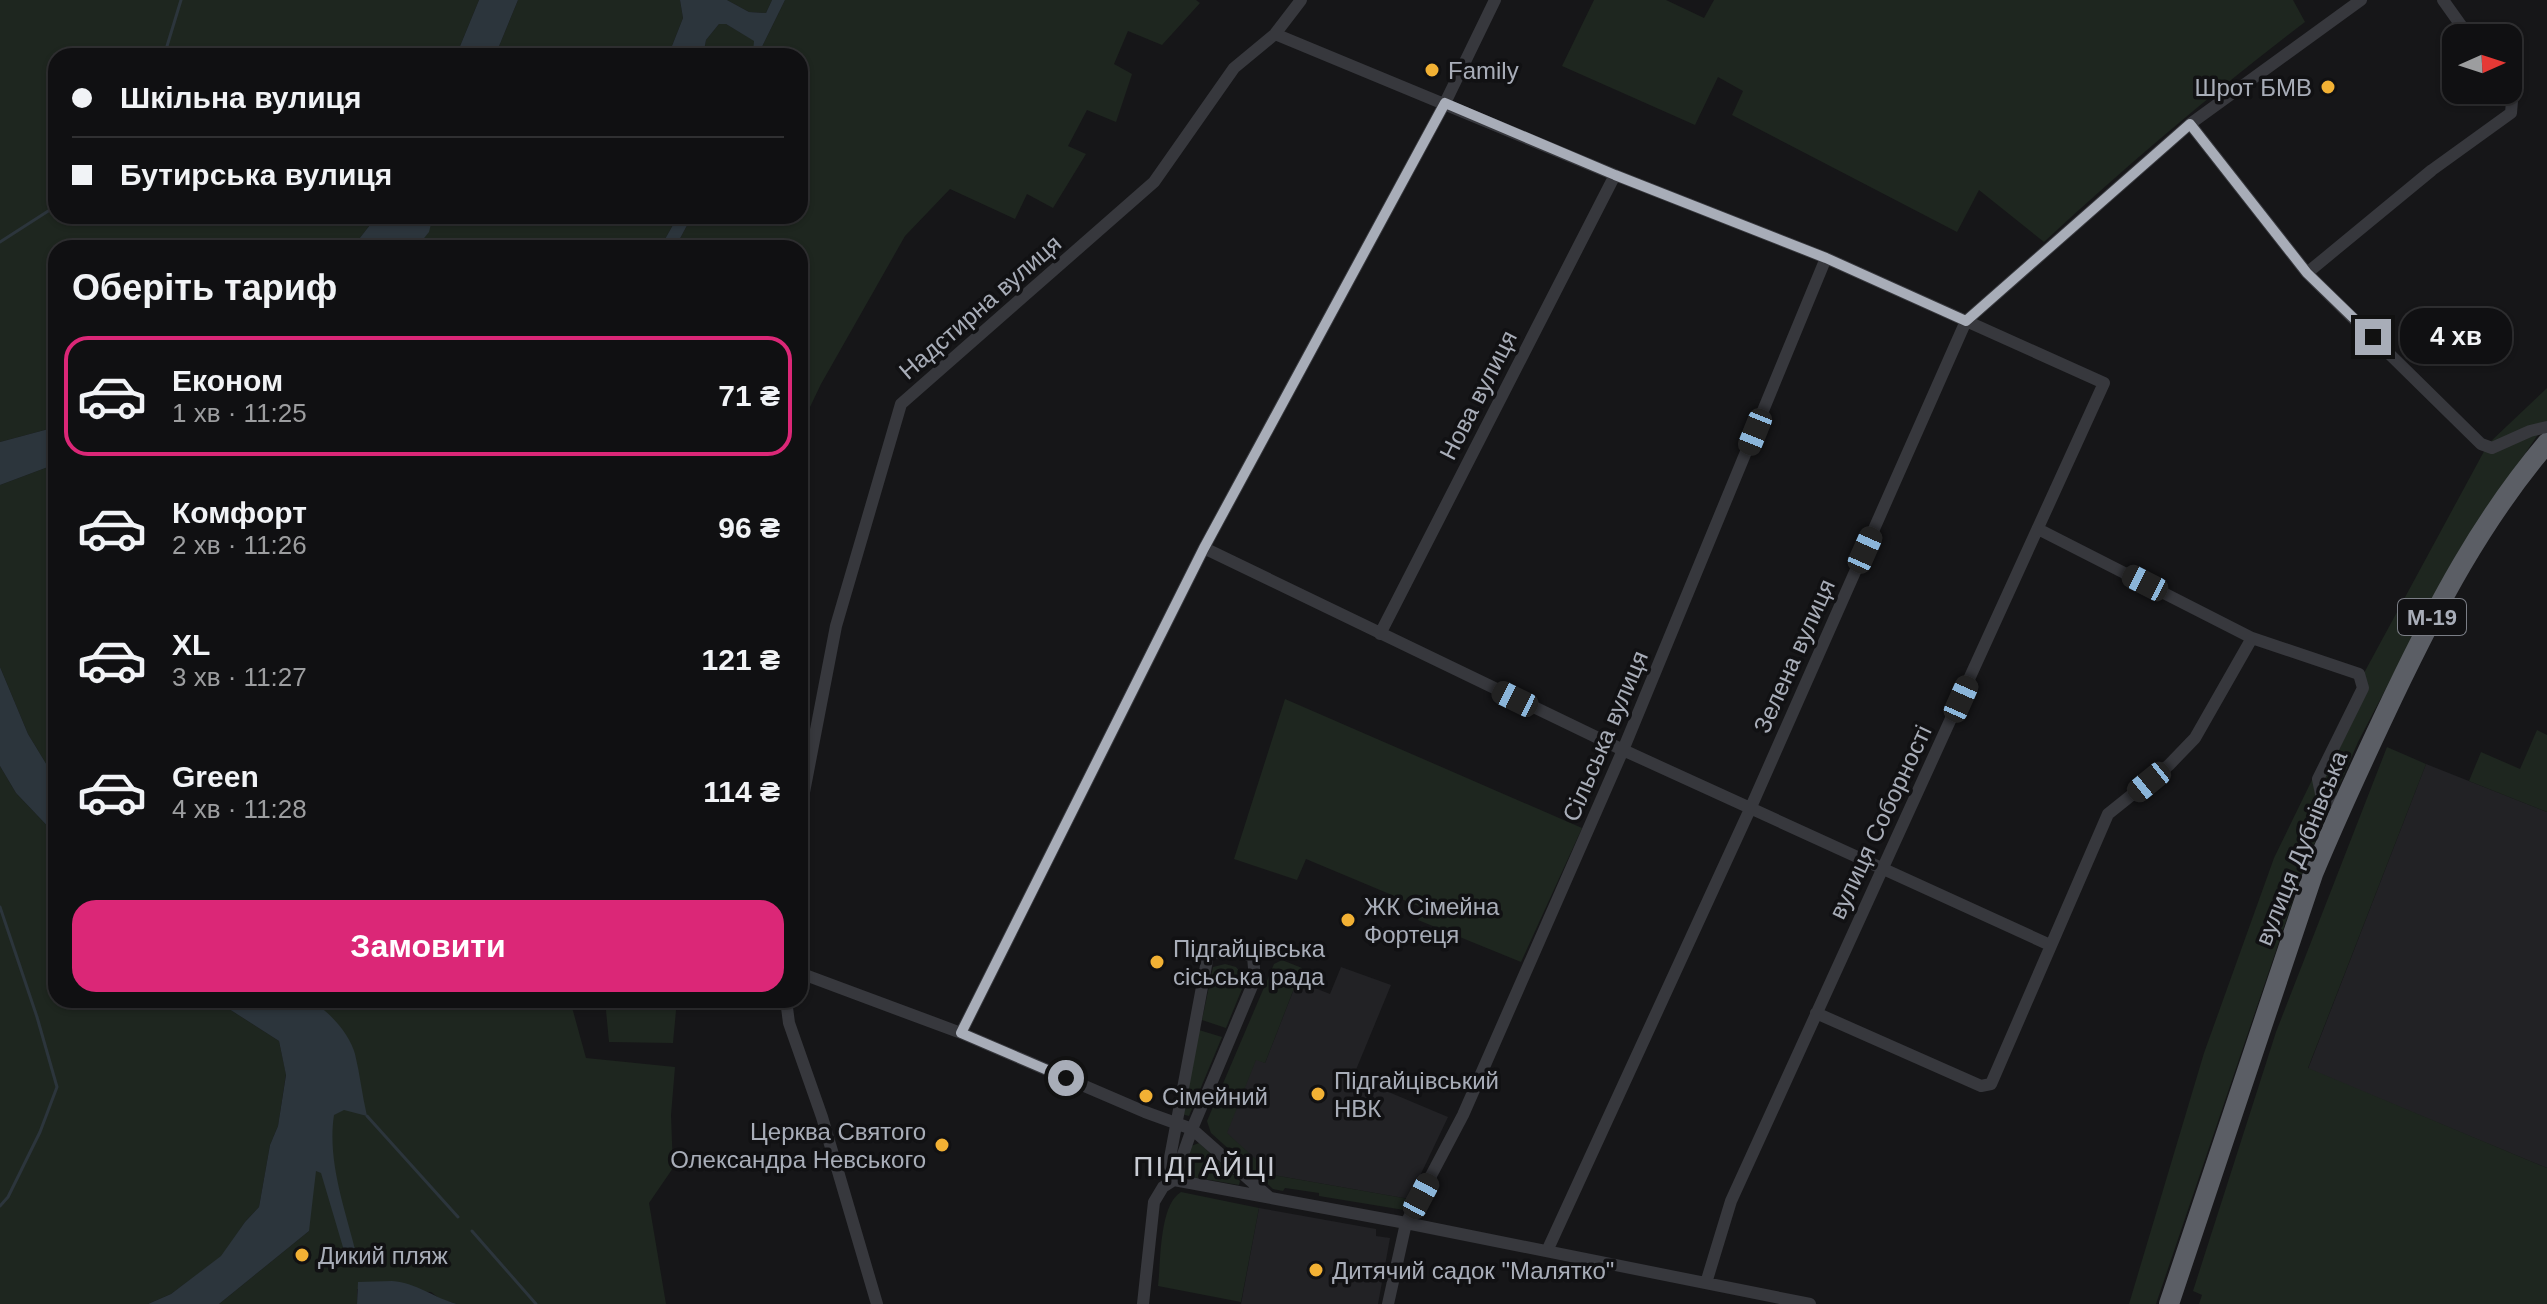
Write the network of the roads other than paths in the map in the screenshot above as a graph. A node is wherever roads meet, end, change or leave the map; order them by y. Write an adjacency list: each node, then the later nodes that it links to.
1 (1301, 0): 6 (street, Надстирна вулиця)
2 (1495, 0): 7 (street)
3 (2361, 0): 9 (street, Зелена вулиця)
4 (2443, 0): 5 (street)
5 (2460, 24)
6 (1275, 34): 7 (street); 21 (street, Надстирна вулиця)
7 (1445, 103): 10 (street); 17 (street)
8 (2512, 104): 12 (street)
9 (2190, 124): 12 (street); 13 (street, Зелена вулиця)
10 (1615, 175): 11 (street); 18 (street, Нова вулиця)
11 (1826, 258): 13 (street); 20 (street, Сільська вулиця)
12 (2307, 273): 14 (street)
13 (1966, 321): 16 (street, вулиця Соборності); 23 (street, Зелена вулиця)
14 (2547, 427)
15 (2547, 443): 22 (highway, вулиця Дубнівська / М-19)
16 (2038, 529): 19 (street); 24 (street, вулиця Соборності)
17 (1204, 548): 18 (street); 29 (street)
18 (1380, 634): 20 (street)
19 (2252, 638): 22 (street); 25 (street)
20 (1623, 750): 23 (street); 34 (street, Сільська вулиця)
21 (808, 771)
22 (2341, 806): 41 (highway, вулиця Дубнівська / М-19)
23 (1751, 807): 24 (street); 35 (street, Зелена вулиця)
24 (1884, 868): 25 (street); 28 (street, вулиця Соборності)
25 (2050, 945): 28 (street)
26 (808, 976): 29 (street)
27 (787, 1008): 37 (street)
28 (1816, 1013): 36 (street, вулиця Соборності)
29 (961, 1033): 30 (street)
30 (1175, 1123): 31 (street); 31 (street); 32 (street)
31 (1192, 1129): 32 (street); 33 (street)
32 (1174, 1180): 33 (street); 38 (street)
33 (1270, 1198): 34 (street)
34 (1406, 1223): 35 (street); 39 (street, Сільська вулиця)
35 (1547, 1251): 36 (street)
36 (1706, 1283): 40 (street)
37 (877, 1304)
38 (1143, 1304)
39 (1388, 1304)
40 (1810, 1304)
41 (2169, 1304)

